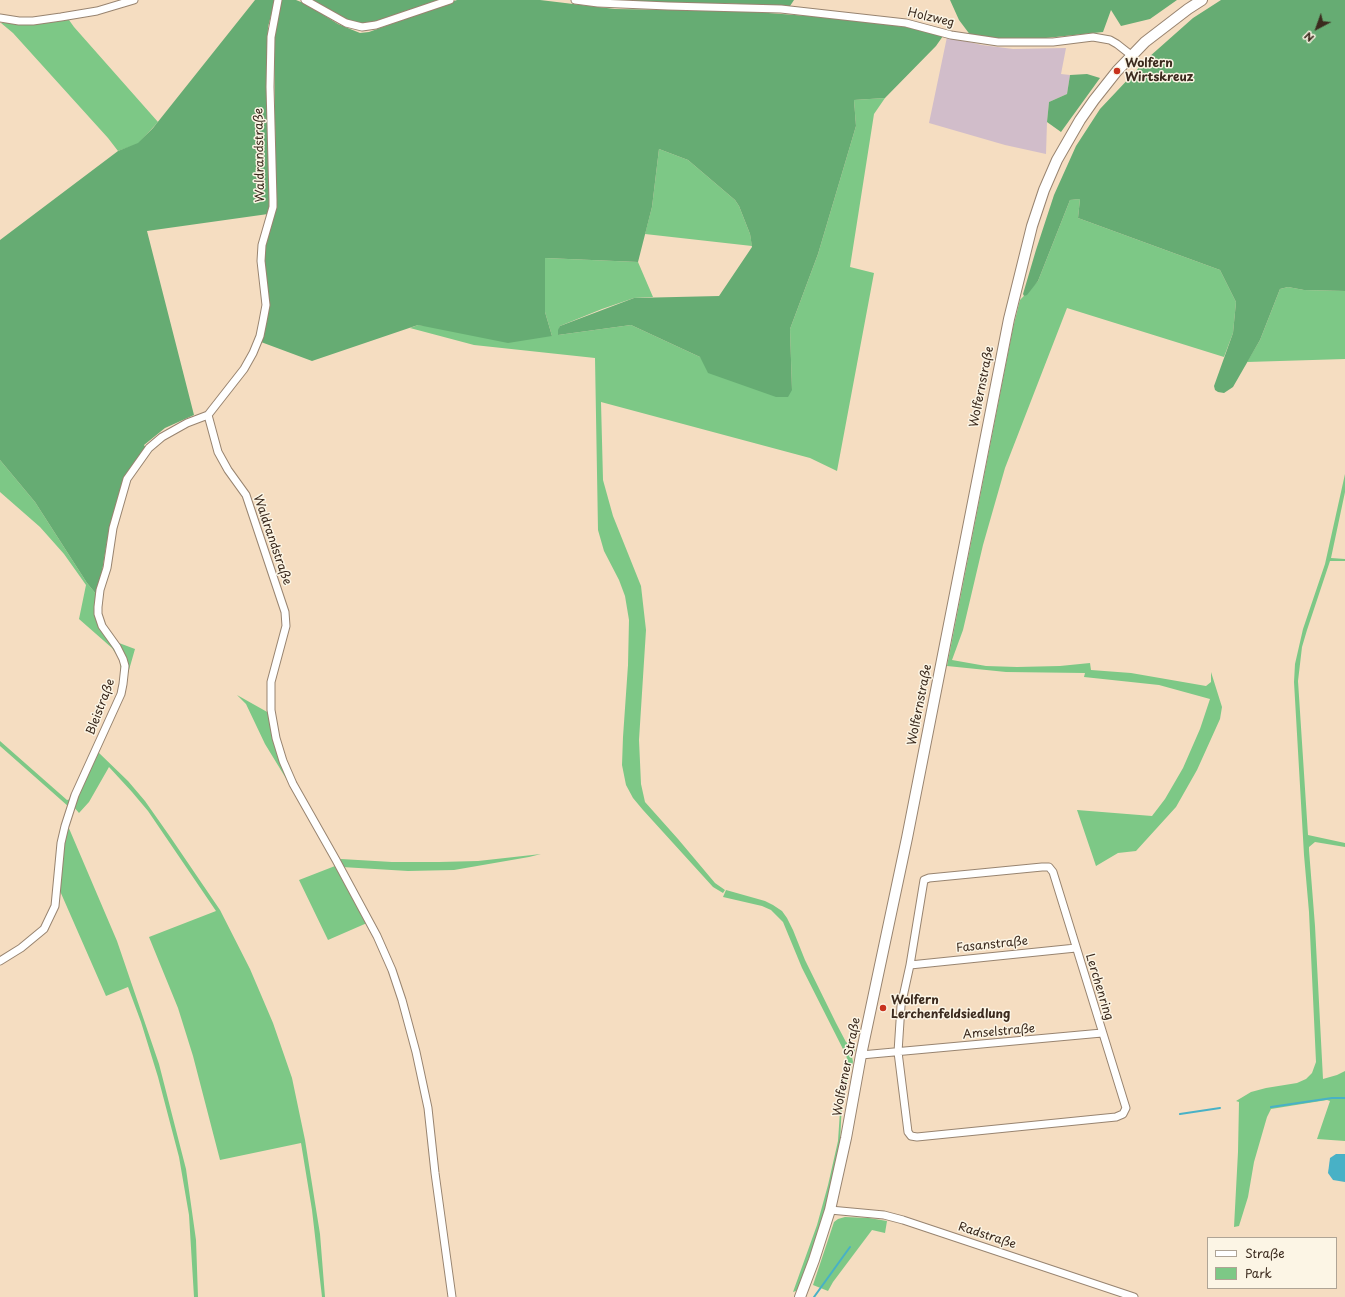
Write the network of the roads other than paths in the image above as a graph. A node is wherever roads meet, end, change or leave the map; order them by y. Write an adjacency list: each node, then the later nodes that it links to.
1 (134, 0): 7 (street)
2 (278, 0): 9 (street, Waldrandstraße)
3 (305, 0): 4 (street)
4 (450, 0)
5 (575, 0): 8 (street, Holzweg)
6 (1202, 0): 8 (main road, Wolfernstraße)
7 (0, 18)
8 (1131, 55): 10 (main road, Wolfernstraße)
9 (208, 415): 12 (street, Bleistraße); 18 (street, Waldrandstraße)
10 (907, 838): 16 (main road, Wolferner Straße)
11 (1076, 948): 13 (street, Fasanstraße); 13 (street, Lerchenring); 14 (street, Lerchenring)
12 (0, 961)
13 (910, 965): 15 (street, Lerchenring)
14 (1102, 1033): 15 (street, Amselstraße); 15 (street, Lerchenring)
15 (898, 1052): 16 (street)
16 (861, 1056): 17 (main road, Wolferner Straße)
17 (830, 1210): 19 (main road, Wolferner Straße); 20 (street, Radstraße)
18 (452, 1297)
19 (800, 1297)
20 (1134, 1297)

